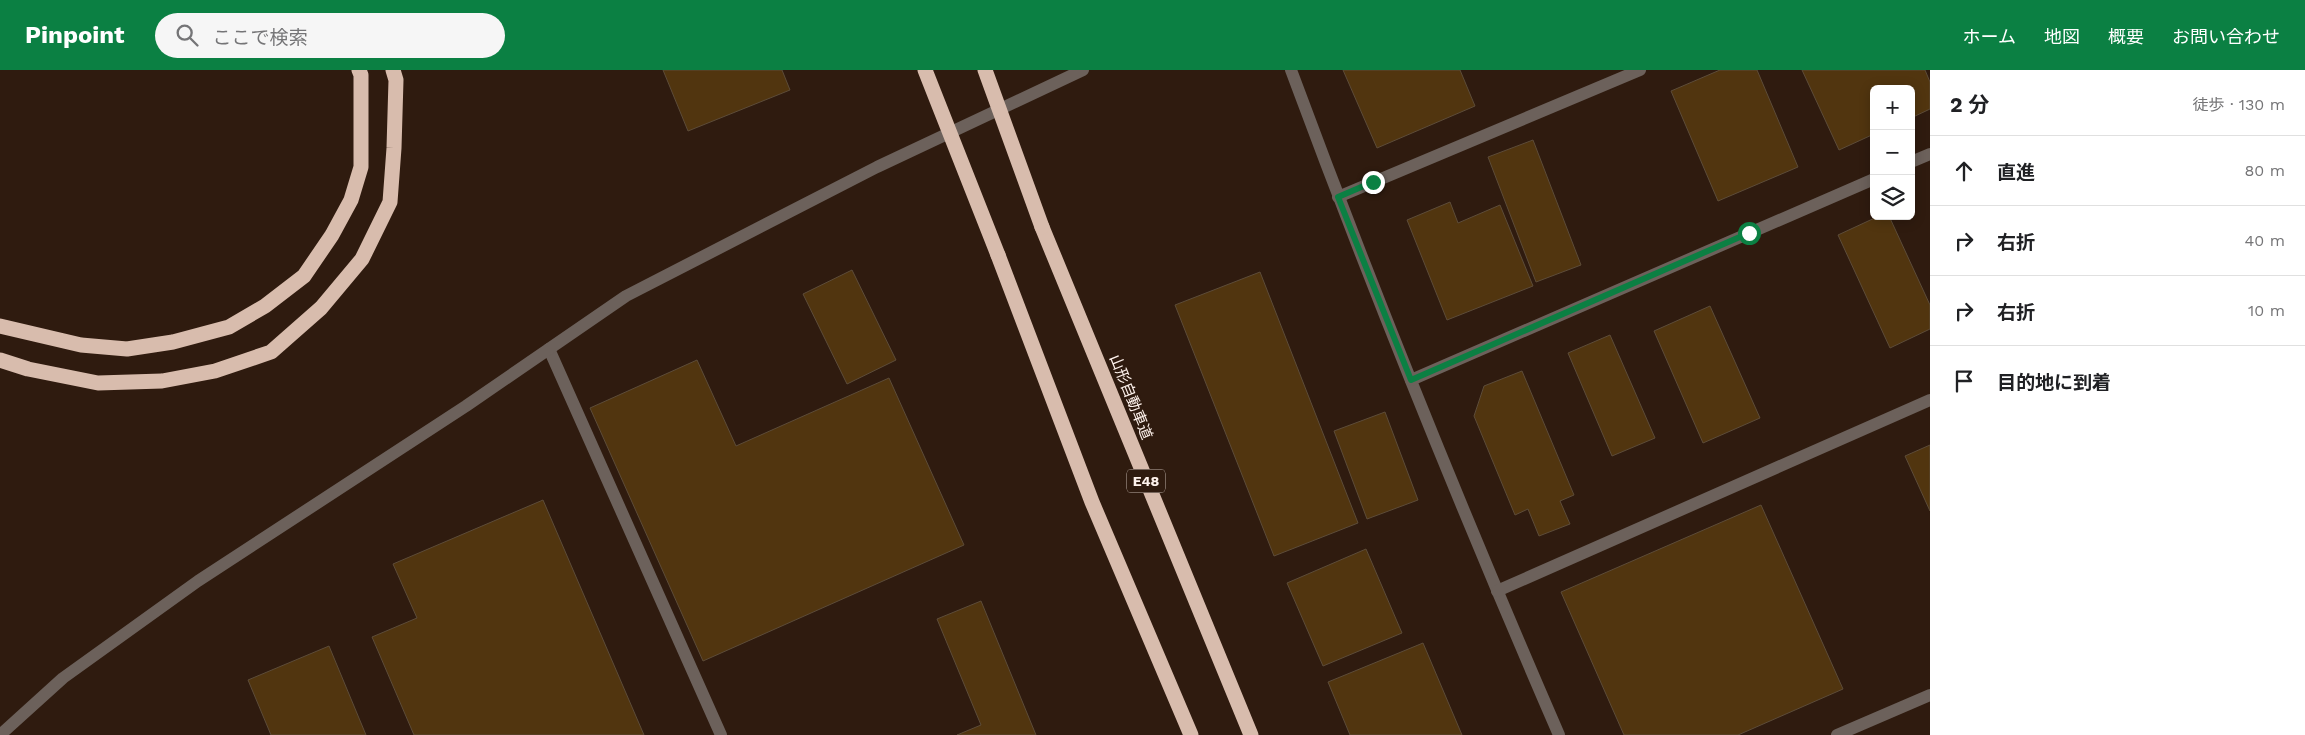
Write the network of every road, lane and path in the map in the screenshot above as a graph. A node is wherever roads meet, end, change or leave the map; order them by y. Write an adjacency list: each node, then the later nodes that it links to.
1 (359, 70): 12 (highway)
2 (393, 70): 14 (highway)
3 (925, 70): 21 (highway, bridge)
4 (985, 70): 22 (highway, 山形自動車道 / E48, bridge)
5 (1083, 70): 13 (street)
6 (1291, 70): 11 (street)
7 (1640, 70): 11 (street)
8 (1930, 154): 9 (street)
9 (1915, 160)
10 (1870, 181): 15 (street)
11 (1338, 197): 15 (street)
12 (0, 326)
13 (549, 349): 19 (street); 20 (street)
14 (0, 360)
15 (1411, 380): 17 (street)
16 (1930, 400): 17 (street)
17 (1497, 591): 23 (street)
18 (1930, 695): 24 (street)
19 (0, 735)
20 (721, 735)
21 (1191, 735)
22 (1251, 735)
23 (1559, 735)
24 (1837, 735)

